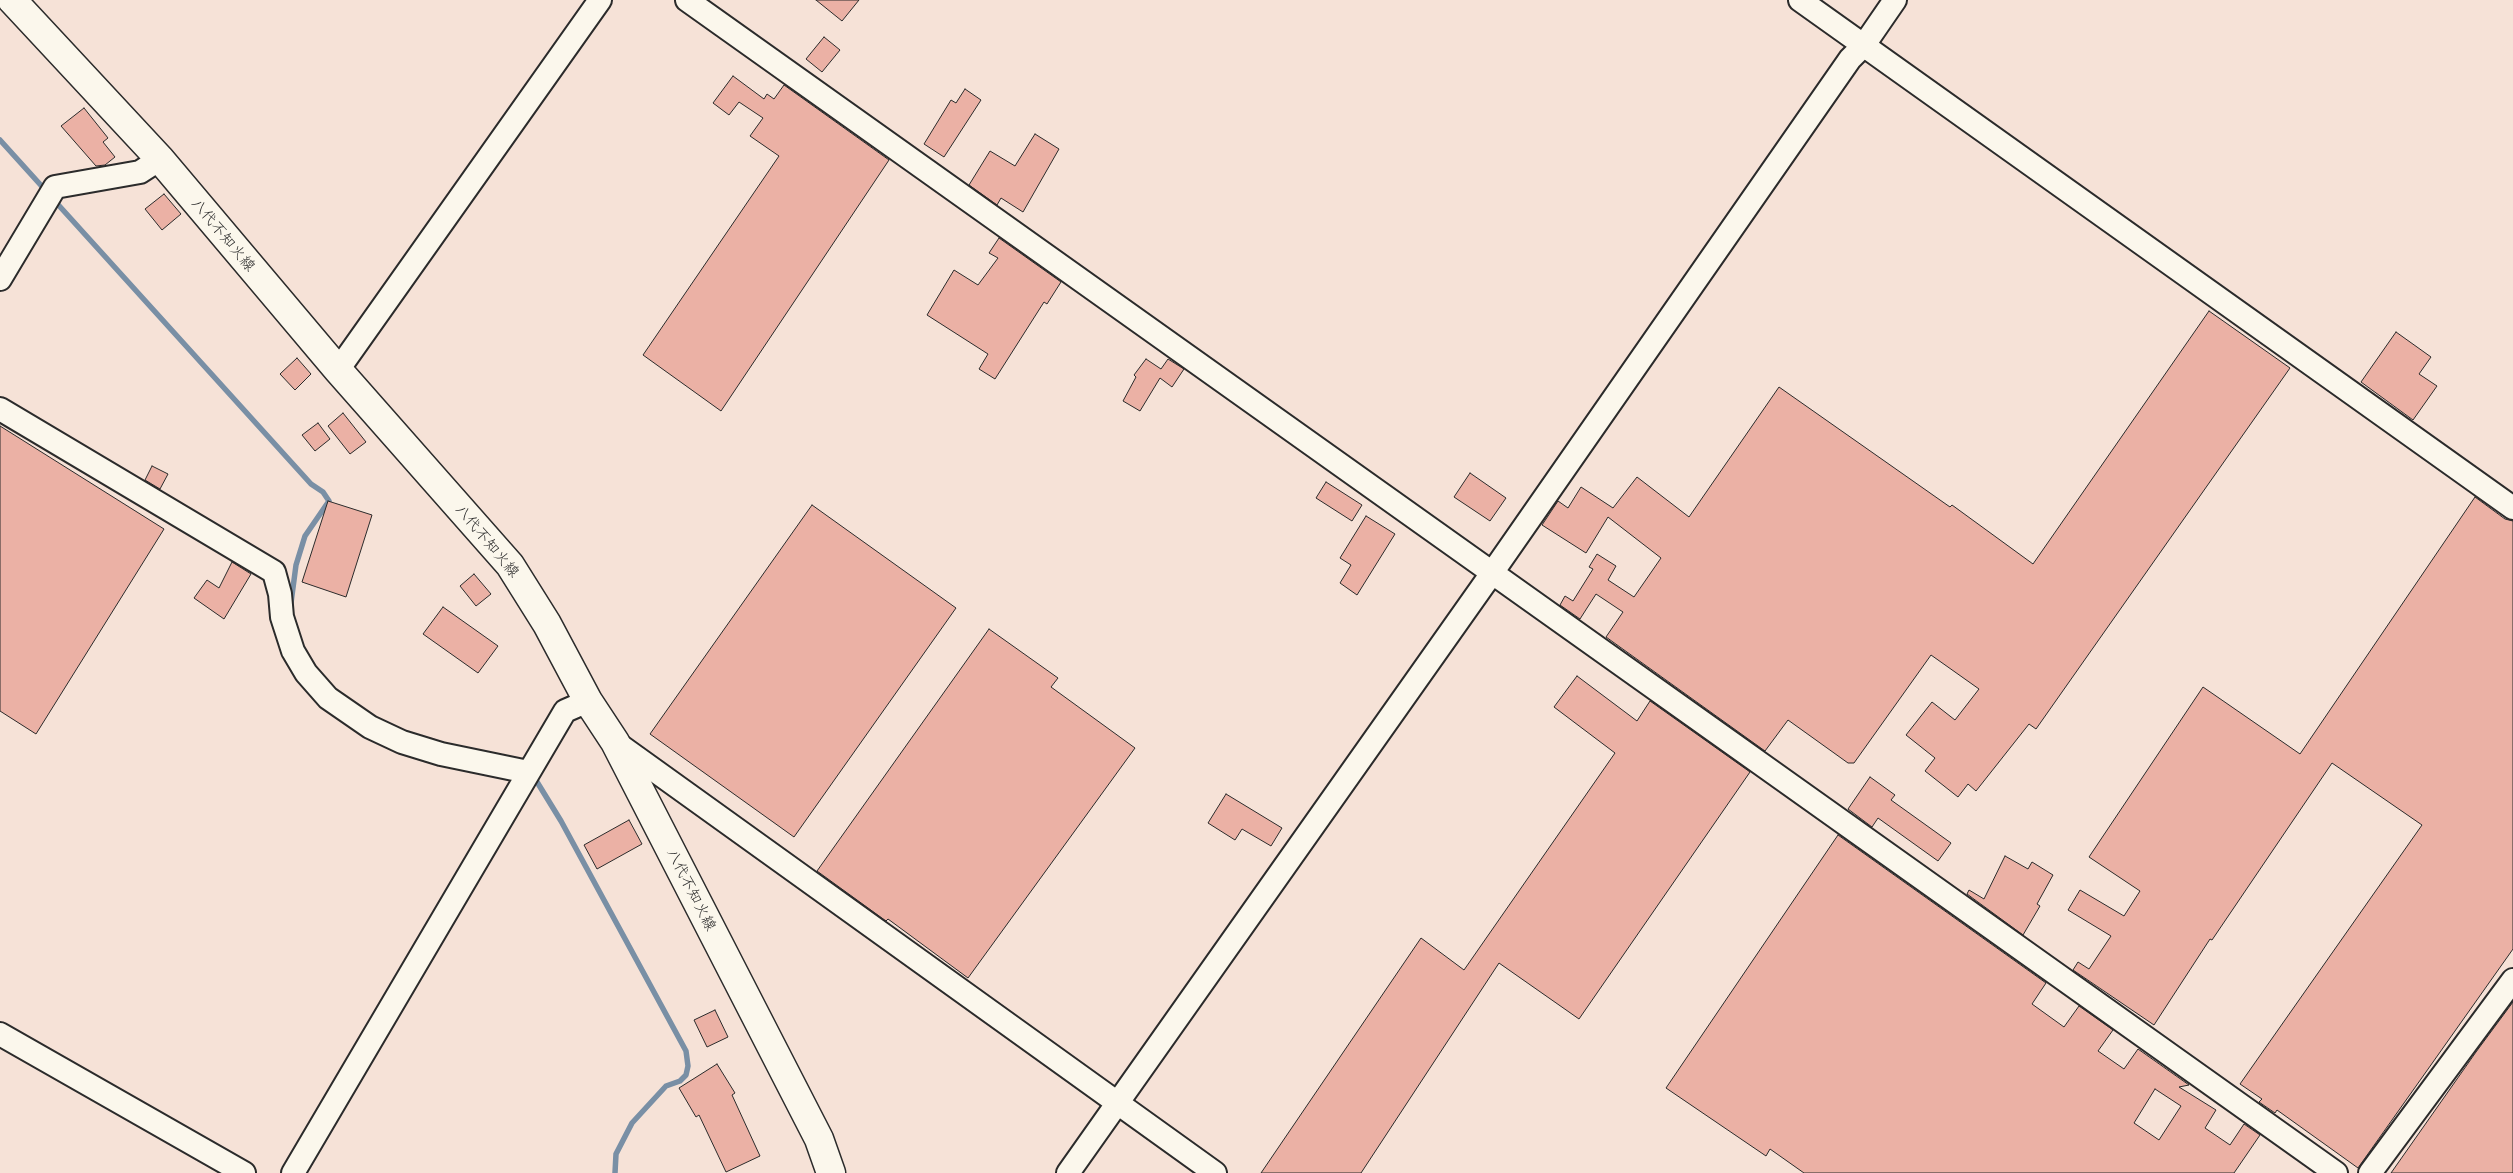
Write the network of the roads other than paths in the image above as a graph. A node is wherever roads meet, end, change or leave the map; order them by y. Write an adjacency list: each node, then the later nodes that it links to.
1 (12, 0): 7 (main road, 八代不知火線)
2 (600, 0): 9 (street)
3 (687, 0): 12 (street)
4 (1800, 0): 6 (street)
5 (1895, 0): 6 (street)
6 (1864, 44): 11 (street); 12 (street)
7 (160, 160): 8 (street); 9 (main road, 八代不知火線)
8 (0, 279)
9 (338, 370): 13 (main road, 八代不知火線)
10 (0, 409): 15 (street)
11 (2513, 508)
12 (1492, 574): 18 (street); 24 (street)
13 (588, 701): 14 (main road, 八代不知火線); 15 (street)
14 (615, 742): 18 (street); 21 (main road, 八代不知火線)
15 (528, 772): 20 (street)
16 (2513, 980): 25 (street)
17 (0, 1034): 19 (street)
18 (1118, 1104): 22 (street); 23 (street)
19 (244, 1173)
20 (293, 1173)
21 (831, 1173)
22 (1068, 1173)
23 (1215, 1173)
24 (2336, 1173)
25 (2370, 1173)

